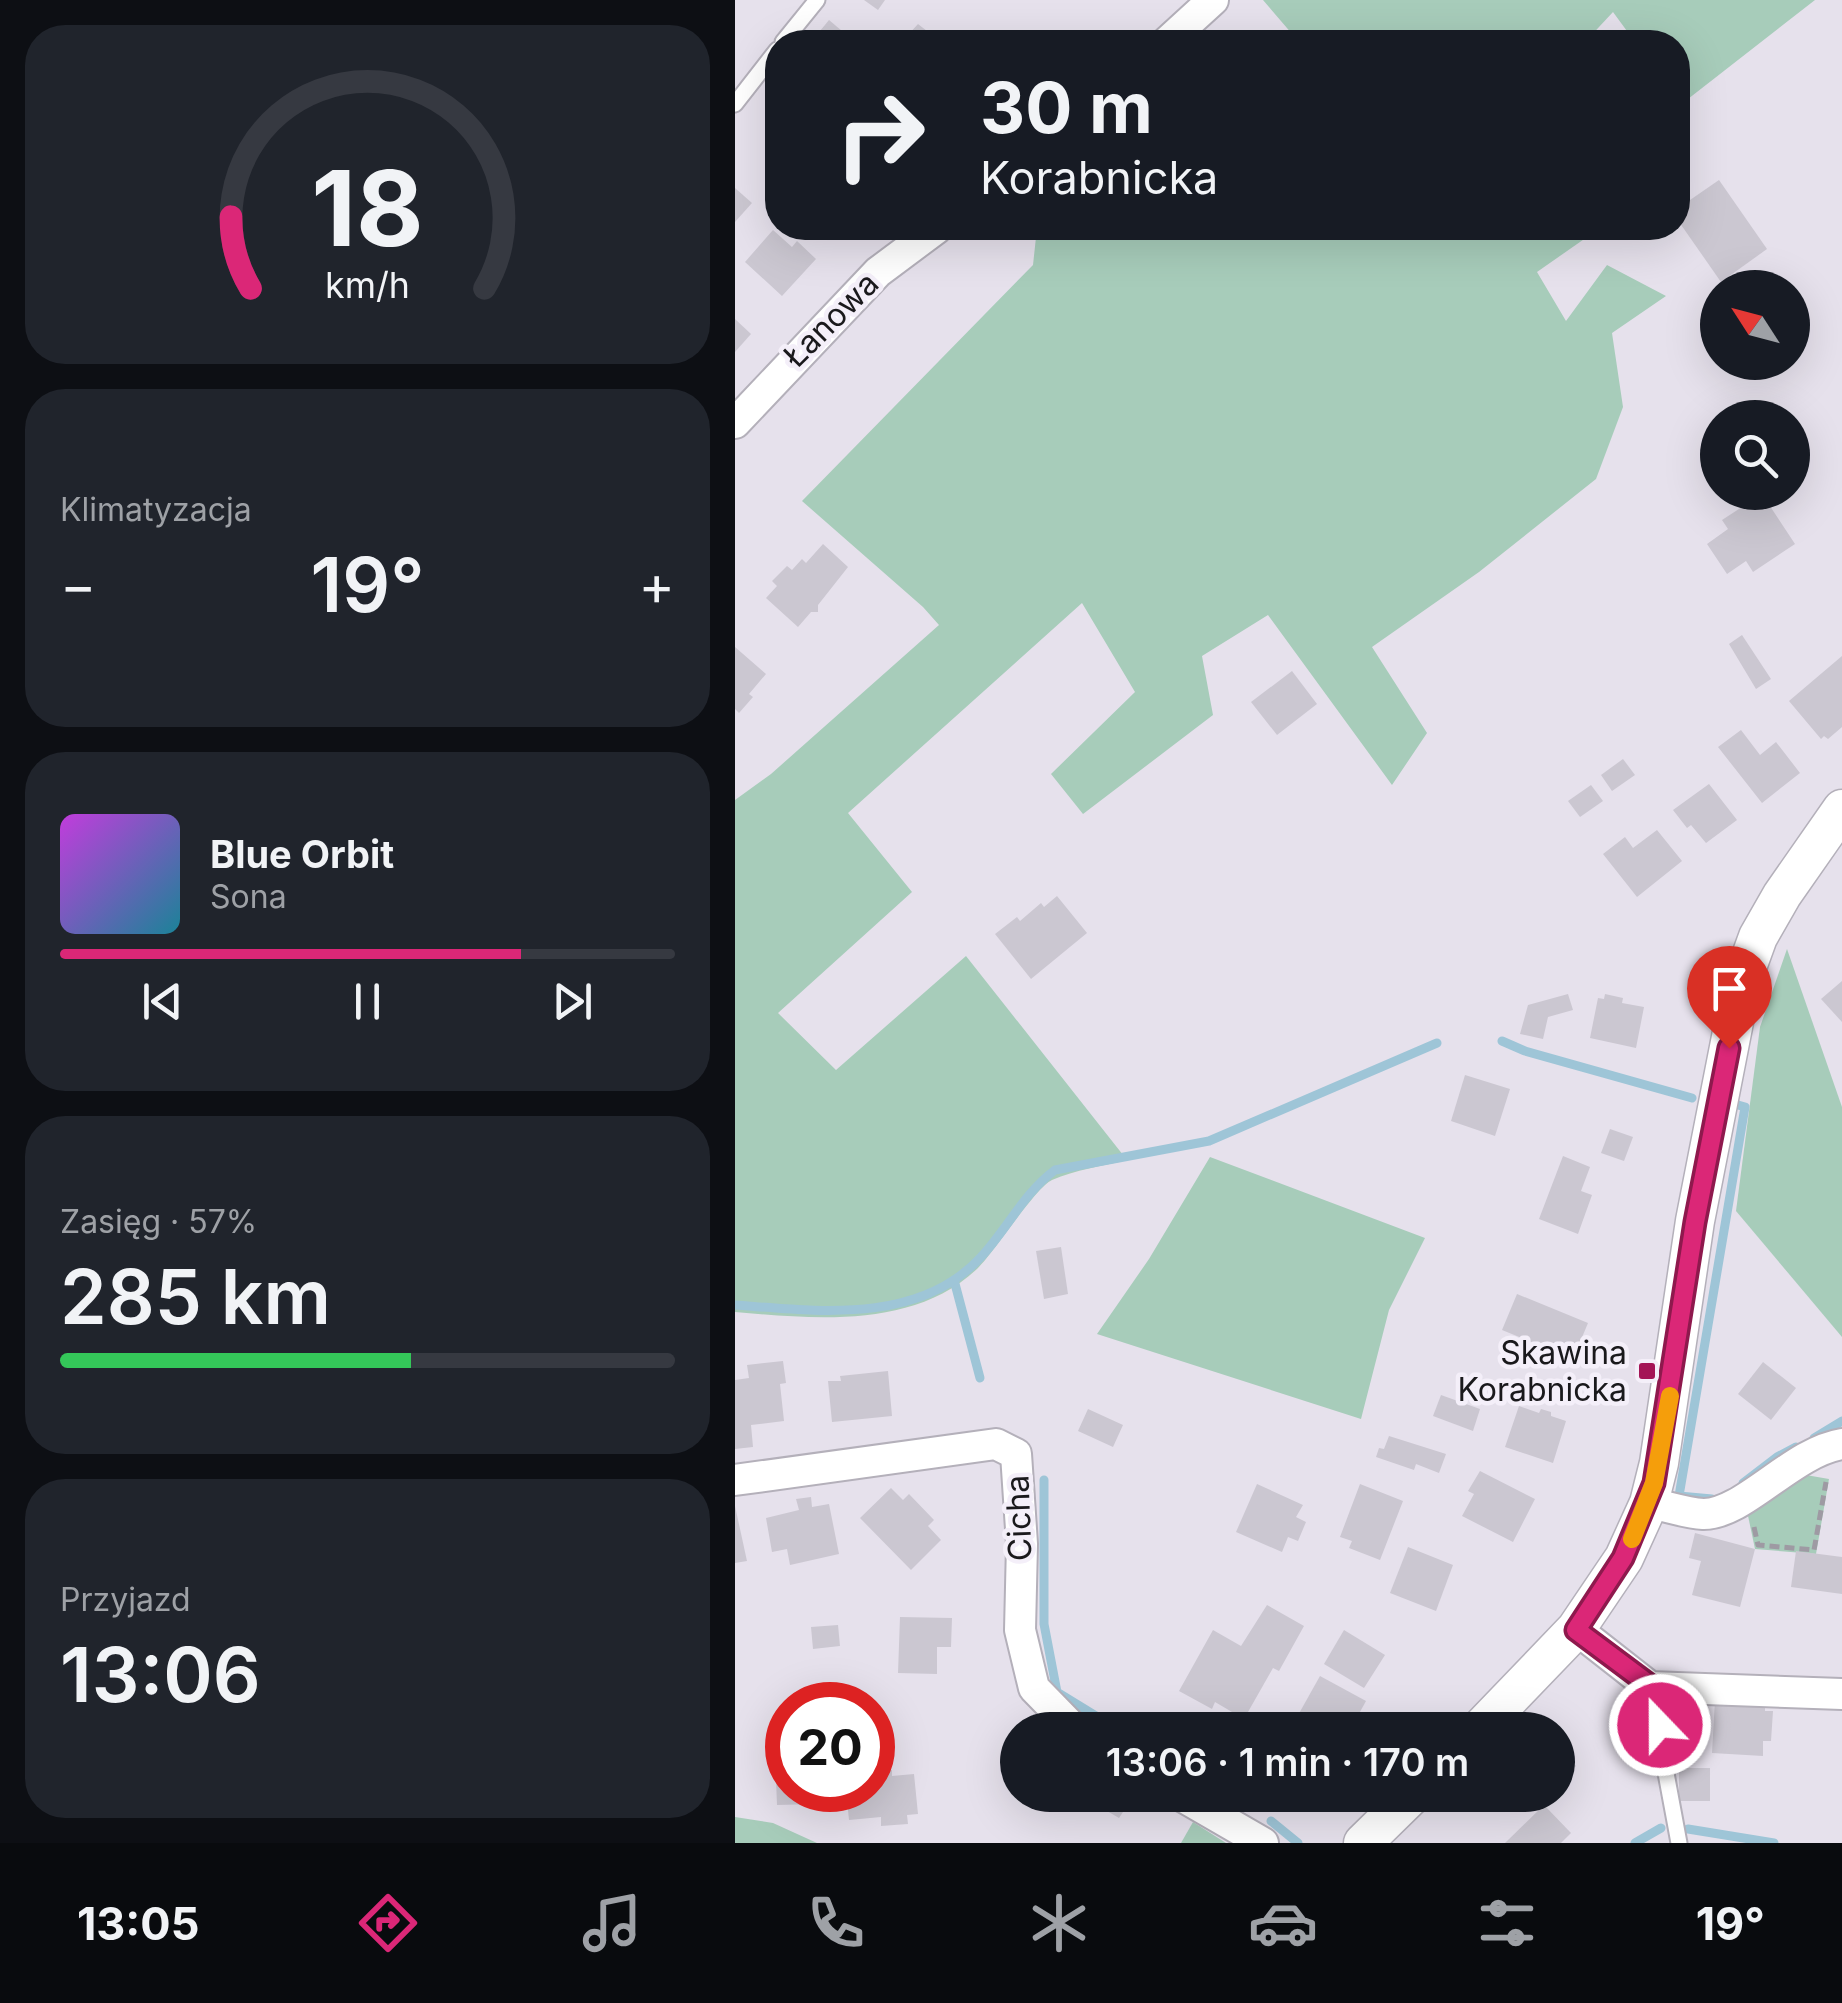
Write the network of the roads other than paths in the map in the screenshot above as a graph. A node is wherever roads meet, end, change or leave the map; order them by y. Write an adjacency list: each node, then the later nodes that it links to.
1 (817, 0): 3 (lane)
2 (1213, 0): 4 (street)
3 (793, 30)
4 (1180, 30)
5 (765, 65): 6 (lane)
6 (735, 104)
7 (921, 240): 8 (street, Łanowa)
8 (735, 422)
9 (1842, 809): 12 (street)
10 (1838, 1444): 12 (street)
11 (735, 1480): 16 (street, Cicha)
12 (1649, 1503): 13 (street)
13 (1576, 1630): 14 (street); 17 (street)
14 (1651, 1686): 15 (street); 22 (lane)
15 (1842, 1694)
16 (1058, 1712)
17 (1496, 1712)
18 (1209, 1812): 20 (street)
19 (1395, 1812): 21 (street)
20 (1263, 1843)
21 (1363, 1843)
22 (1679, 1843)

